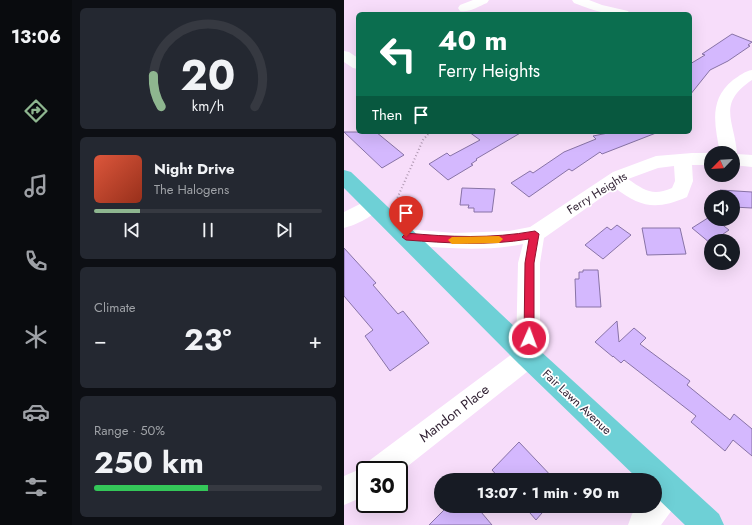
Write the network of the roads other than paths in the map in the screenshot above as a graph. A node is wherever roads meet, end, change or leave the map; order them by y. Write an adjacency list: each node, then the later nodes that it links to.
1 (483, 0): 3 (street)
2 (578, 0): 4 (street)
3 (464, 8)
4 (626, 10)
5 (344, 55): 6 (street)
6 (356, 64)
7 (752, 74): 8 (street)
8 (728, 146)
9 (704, 159): 10 (street, Ferry Heights)
10 (683, 160): 14 (street, Ferry Heights); 14 (street)
11 (740, 160): 12 (street)
12 (752, 161)
13 (344, 177): 15 (main road, Fair Lawn Avenue)
14 (615, 179): 17 (street, Ferry Heights)
15 (383, 205): 16 (street); 18 (main road, Fair Lawn Avenue)
16 (344, 221)
17 (535, 234): 18 (street, Ferry Heights); 19 (street)
18 (406, 237): 19 (main road, Fair Lawn Avenue)
19 (528, 356): 20 (street, Mandon Place); 22 (main road, Fair Lawn Avenue)
20 (392, 461)
21 (356, 485): 23 (street)
22 (670, 490): 24 (street); 25 (main road, Fair Lawn Avenue)
23 (344, 491)
24 (643, 525)
25 (708, 525)

